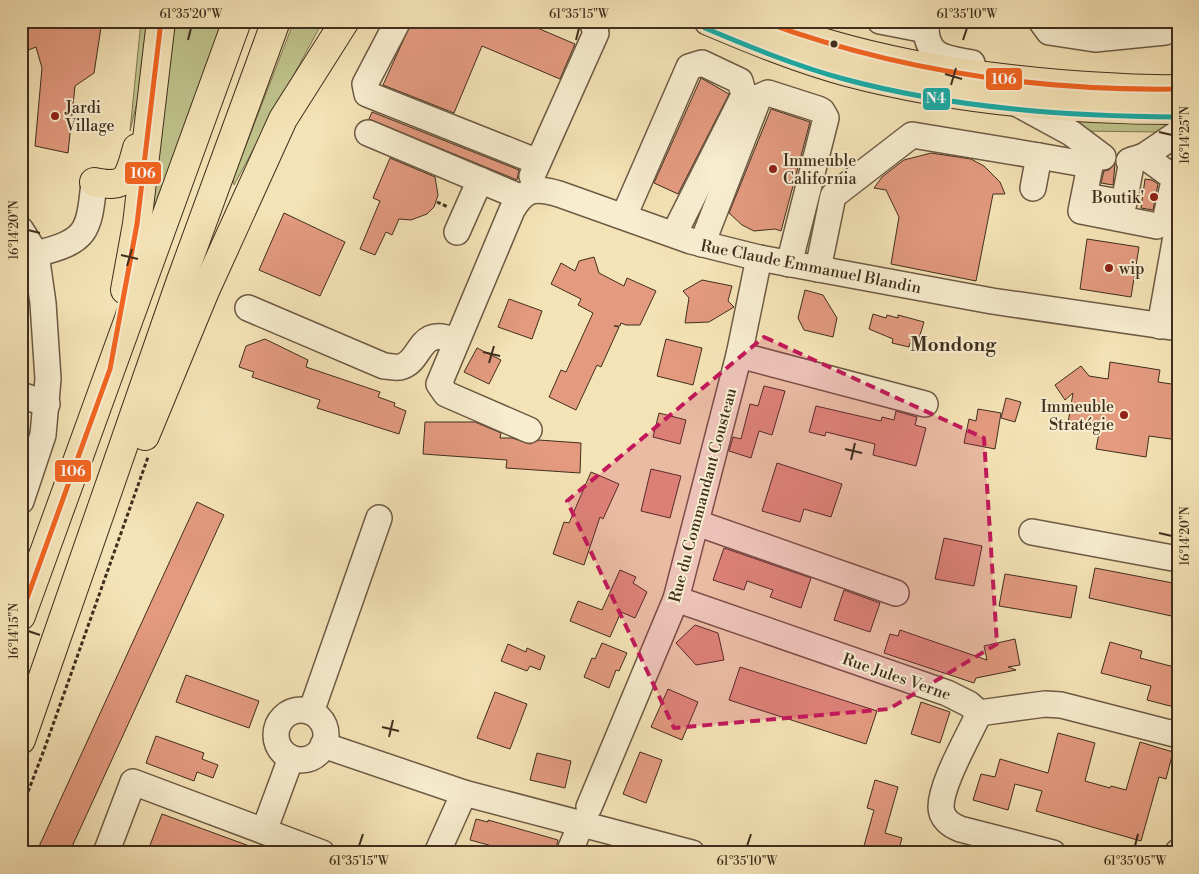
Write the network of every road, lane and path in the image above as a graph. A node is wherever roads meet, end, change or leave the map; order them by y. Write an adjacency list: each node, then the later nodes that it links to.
1 (161, 21): 16 (main road)
2 (237, 21): 44 (main road)
3 (276, 21): 52 (main road)
4 (345, 21): 52 (main road)
5 (398, 21): 24 (street)
6 (592, 21): 24 (street)
7 (708, 21): 17 (main road)
8 (761, 21): 13 (main road)
9 (880, 21): 12 (street)
10 (1041, 21): 11 (street)
11 (1174, 21)
12 (927, 26): 13 (street); 14 (street)
13 (818, 41): 14 (main road)
14 (1072, 84): 15 (main road)
15 (1178, 89)
16 (152, 96): 26 (main road); 44 (main road)
17 (1012, 100): 18 (main road); 22 (street)
18 (1178, 110)
19 (368, 133): 25 (street)
20 (1178, 133): 23 (street)
21 (1039, 156): 22 (street); 27 (street); 39 (street)
22 (1096, 158): 29 (street)
23 (1135, 159): 29 (street); 29 (street)
24 (538, 162): 28 (street)
25 (480, 180): 28 (street); 33 (street)
26 (94, 182): 36 (street)
27 (1033, 188)
28 (522, 196): 30 (street, Rue Claude Emmanuel Blandin); 42 (street)
29 (1123, 211)
30 (624, 216): 34 (street, Rue Claude Emmanuel Blandin); 34 (street)
31 (1178, 225): 41 (street)
32 (21, 230): 36 (street)
33 (456, 232)
34 (674, 234): 35 (street, Rue Claude Emmanuel Blandin)
35 (702, 244): 37 (street, Rue Claude Emmanuel Blandin); 38 (street)
36 (36, 254): 46 (street)
37 (759, 258): 38 (street, Rue Claude Emmanuel Blandin); 43 (street, Rue du Commandant Cousteau)
38 (789, 264): 39 (street, Rue Claude Emmanuel Blandin)
39 (818, 269): 41 (street, Rue Claude Emmanuel Blandin)
40 (248, 308): 42 (street)
41 (1169, 327)
42 (455, 341): 48 (street)
43 (739, 355): 47 (street); 53 (street, Rue du Commandant Cousteau)
44 (110, 368): 58 (main road)
45 (21, 395): 46 (street)
46 (47, 404): 50 (street)
47 (925, 404)
48 (528, 430)
49 (150, 449): 66 (path)
50 (21, 501)
51 (379, 518): 59 (street)
52 (99, 521): 62 (main road)
53 (697, 523): 56 (street); 57 (street, Rue du Commandant Cousteau)
54 (1032, 532): 55 (street)
55 (1178, 559)
56 (896, 593)
57 (676, 600): 60 (street, Rue Jules Verne); 67 (street, Rue du Commandant Cousteau)
58 (21, 616)
59 (310, 712): 63 (street); 64 (street)
60 (979, 713): 61 (street); 74 (street)
61 (1178, 735)
62 (21, 740)
63 (323, 745): 64 (street); 65 (street)
64 (291, 758): 68 (street)
65 (464, 794): 67 (street); 71 (street)
66 (21, 810)
67 (585, 816): 72 (street, Rue du Commandant Cousteau); 73 (street)
68 (264, 831): 69 (street); 70 (street)
69 (106, 853)
70 (322, 853)
71 (437, 853)
72 (569, 853)
73 (692, 853)
74 (1053, 853)

